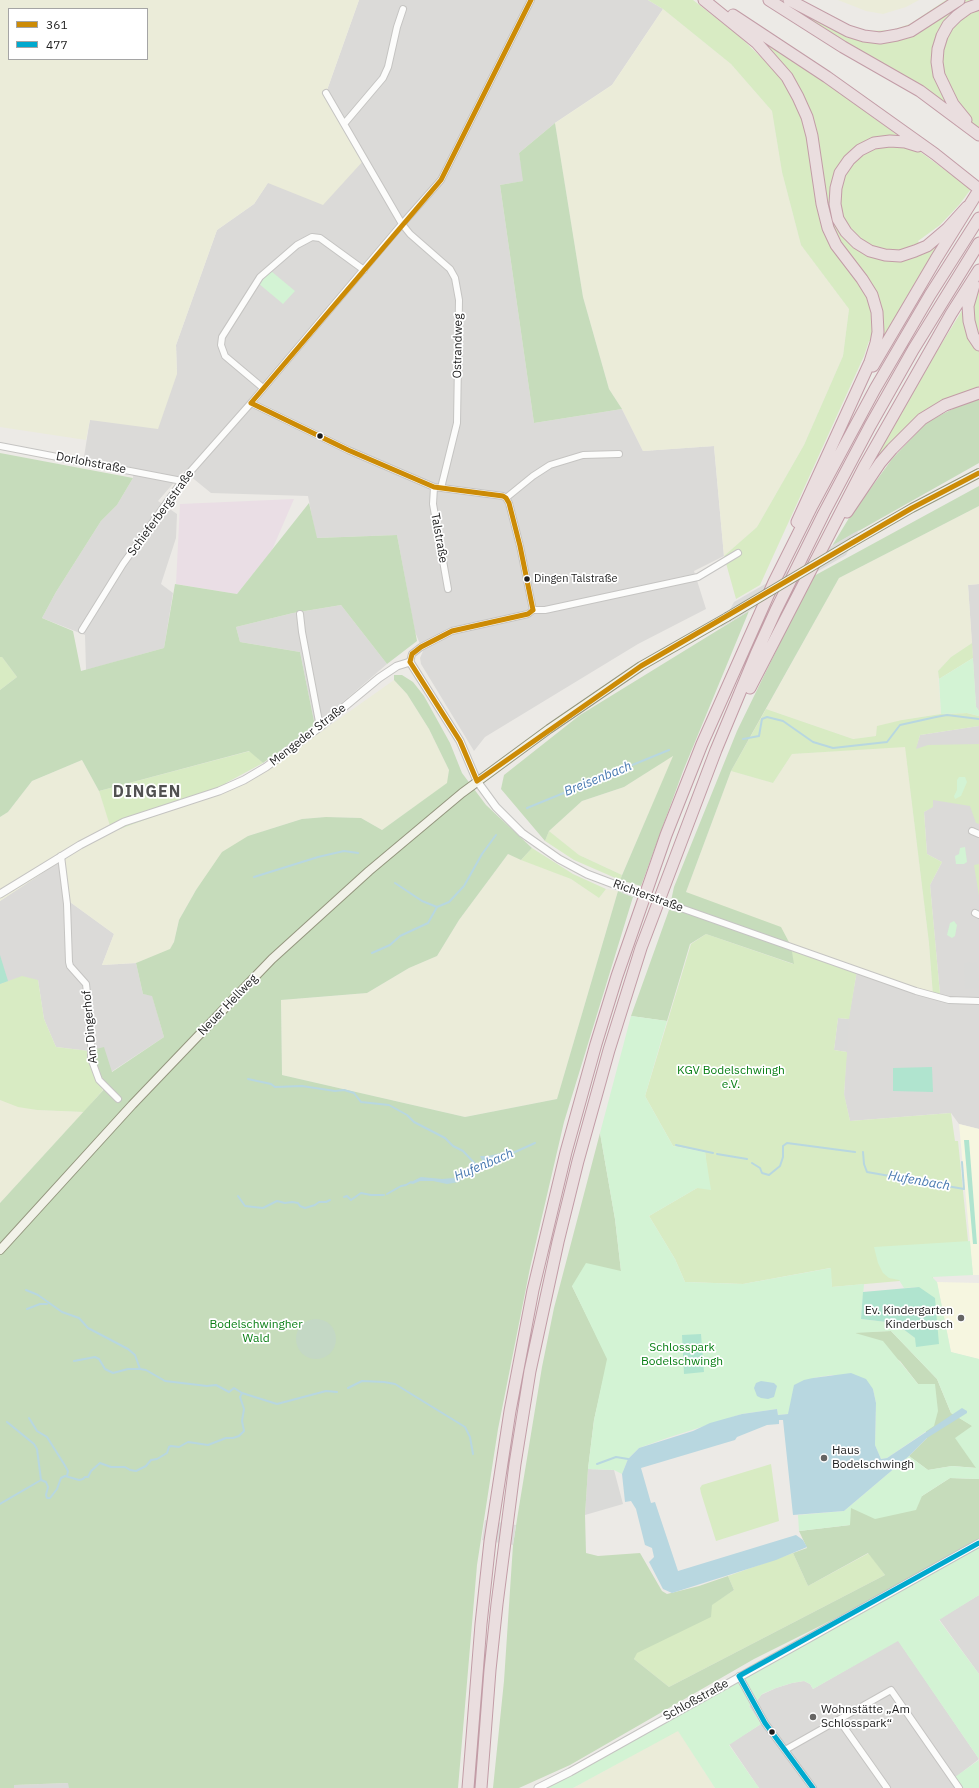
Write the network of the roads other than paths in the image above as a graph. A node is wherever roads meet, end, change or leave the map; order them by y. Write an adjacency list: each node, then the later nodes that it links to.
1 (531, 0): 16 (street, Schieferbergstraße)
2 (704, 0): 25 (highway)
3 (710, 0): 12 (highway)
4 (769, 0): 11 (highway)
5 (789, 0): 6 (highway)
6 (959, 0)
7 (979, 4): 11 (highway)
8 (403, 9): 10 (street)
9 (326, 93): 10 (street, Ostrandweg)
10 (344, 124): 16 (street, Ostrandweg)
11 (978, 134)
12 (935, 154): 13 (highway); 14 (highway)
13 (979, 190): 14 (highway)
14 (967, 207): 25 (highway)
15 (979, 218): 35 (highway)
16 (402, 224): 18 (street, Schieferbergstraße); 31 (street, Ostrandweg)
17 (979, 243): 42 (highway)
18 (364, 270): 22 (street, Schieferbergstraße); 22 (street)
19 (979, 270): 33 (highway)
20 (979, 274): 21 (highway)
21 (979, 345)
22 (263, 388): 24 (street, Schieferbergstraße)
23 (979, 393): 33 (highway)
24 (250, 403): 29 (street, Schieferbergstraße); 30 (street)
25 (845, 418): 35 (highway)
26 (0, 446): 29 (street, Dorlohstraße)
27 (619, 454): 32 (street)
28 (979, 473): 43 (main road, Neuer Hellweg, bridge)
29 (182, 481): 39 (street, Schieferbergstraße)
30 (434, 487): 31 (street); 36 (street, Talstraße)
31 (441, 488): 32 (street)
32 (506, 498): 37 (street)
33 (826, 540): 42 (highway)
34 (738, 553): 37 (street)
35 (774, 582): 56 (highway)
36 (448, 589)
37 (533, 610): 40 (street)
38 (300, 614): 41 (street)
39 (82, 630)
40 (410, 662): 41 (street, Mengeder Straße); 43 (street, Richterstraße)
41 (320, 727): 46 (street, Mengeder Straße)
42 (716, 750): 57 (highway)
43 (477, 781): 47 (street, Richterstraße); 51 (main road, Neuer Hellweg)
44 (972, 831): 45 (street)
45 (979, 834)
46 (61, 856): 48 (street, Mengeder Straße); 50 (street, Am Dingerhof)
47 (624, 888): 49 (street, Richterstraße, bridge)
48 (0, 894)
49 (979, 1001)
50 (118, 1099)
51 (0, 1250)
52 (979, 1543): 53 (street, Schloßstraße)
53 (739, 1676): 55 (street); 58 (street, Schloßstraße)
54 (839, 1720): 55 (street); 60 (street); 61 (street)
55 (786, 1750): 59 (street)
56 (468, 1788)
57 (481, 1788)
58 (538, 1788)
59 (813, 1788)
60 (887, 1788)
61 (959, 1788)

